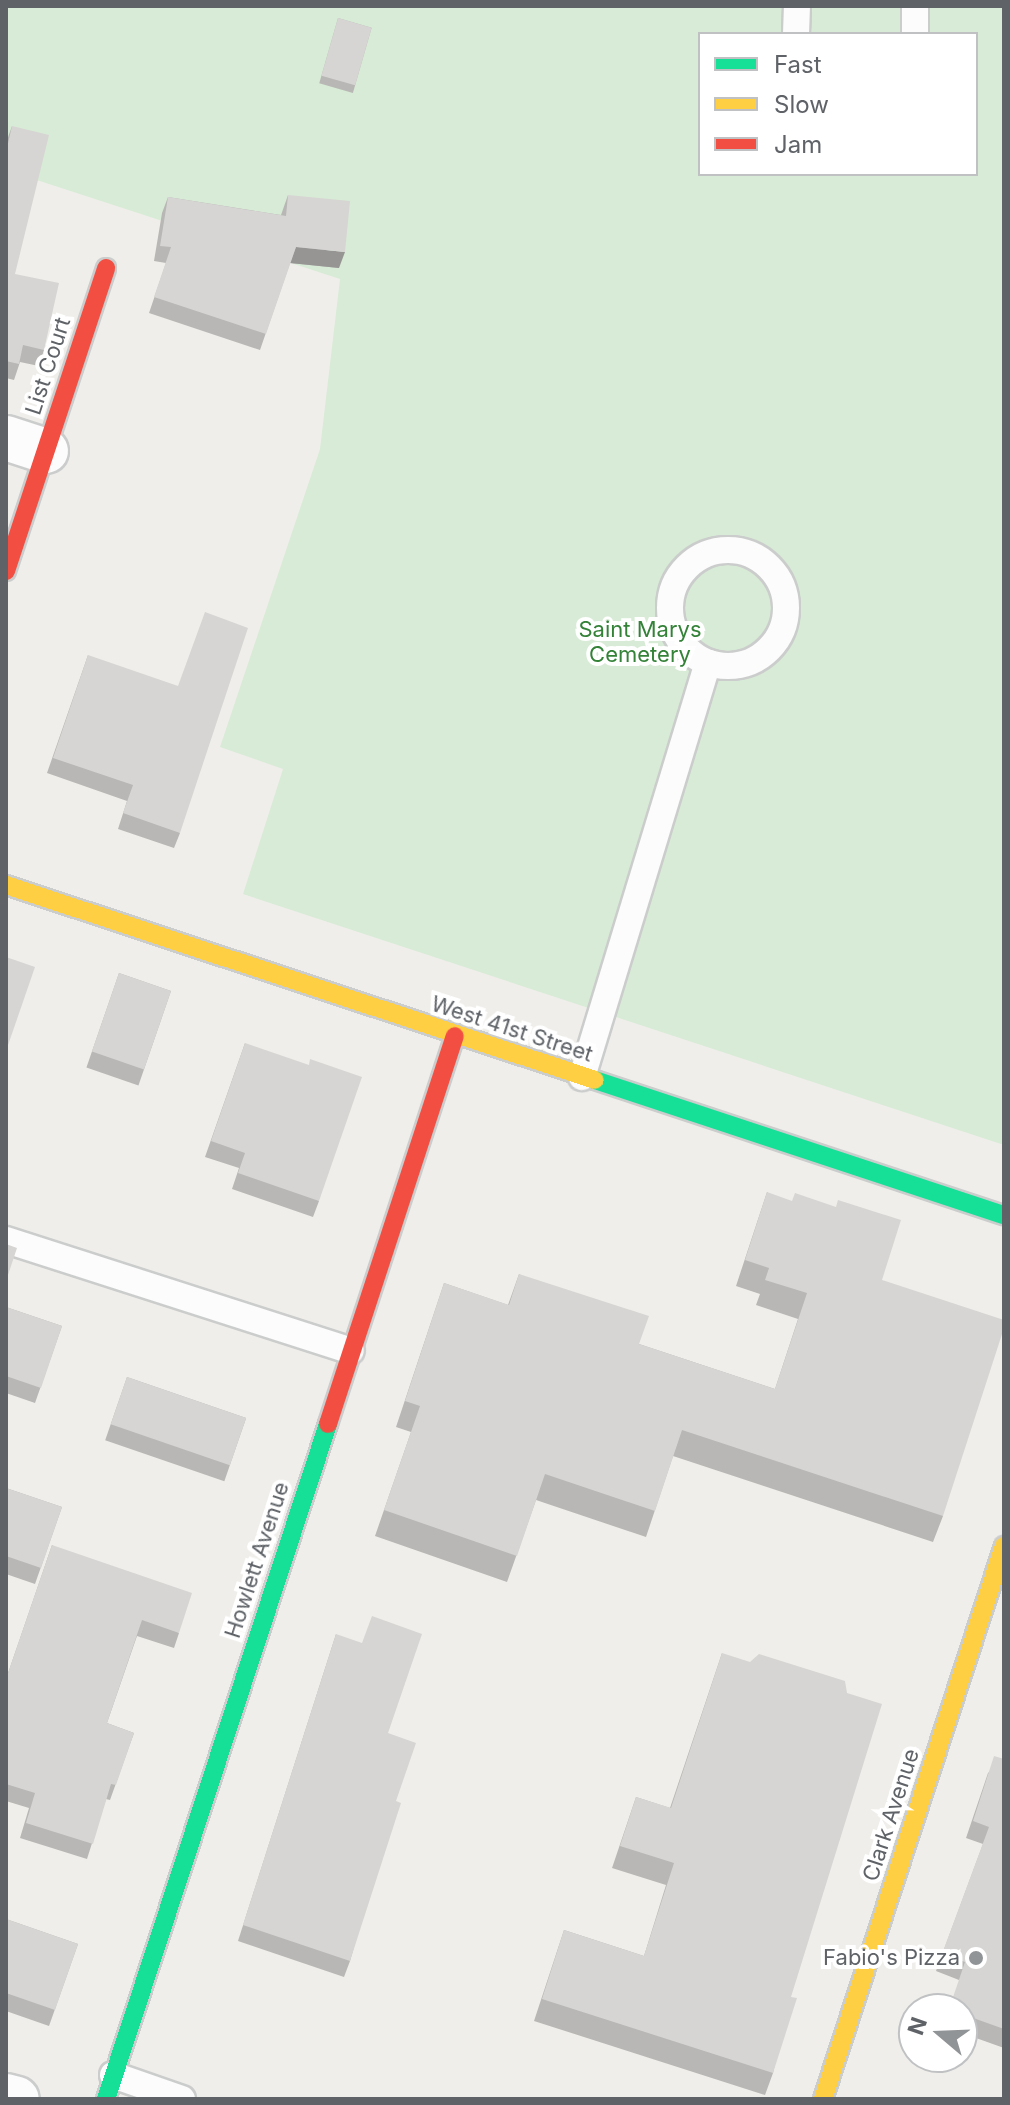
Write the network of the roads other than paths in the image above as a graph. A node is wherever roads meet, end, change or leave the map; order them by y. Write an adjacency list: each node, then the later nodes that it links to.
1 (797, 6): 3 (lane)
2 (915, 6): 4 (lane)
3 (796, 32)
4 (915, 32)
5 (106, 268): 6 (street, List Court)
6 (26, 445): 7 (street, List Court)
7 (6, 571)
8 (708, 663): 8 (lane); 11 (lane)
9 (6, 885): 10 (street, West 41st Street)
10 (455, 1036): 11 (street, West 41st Street); 14 (street, Howlett Avenue)
11 (582, 1077): 12 (street, West 41st Street)
12 (1004, 1215)
13 (6, 1240): 14 (lane)
14 (351, 1351): 16 (street, Howlett Avenue)
15 (1004, 1546): 20 (street, Clark Avenue)
16 (110, 2087): 19 (lane)
17 (6, 2096): 18 (street)
18 (17, 2099)
19 (182, 2099)
20 (823, 2099)

